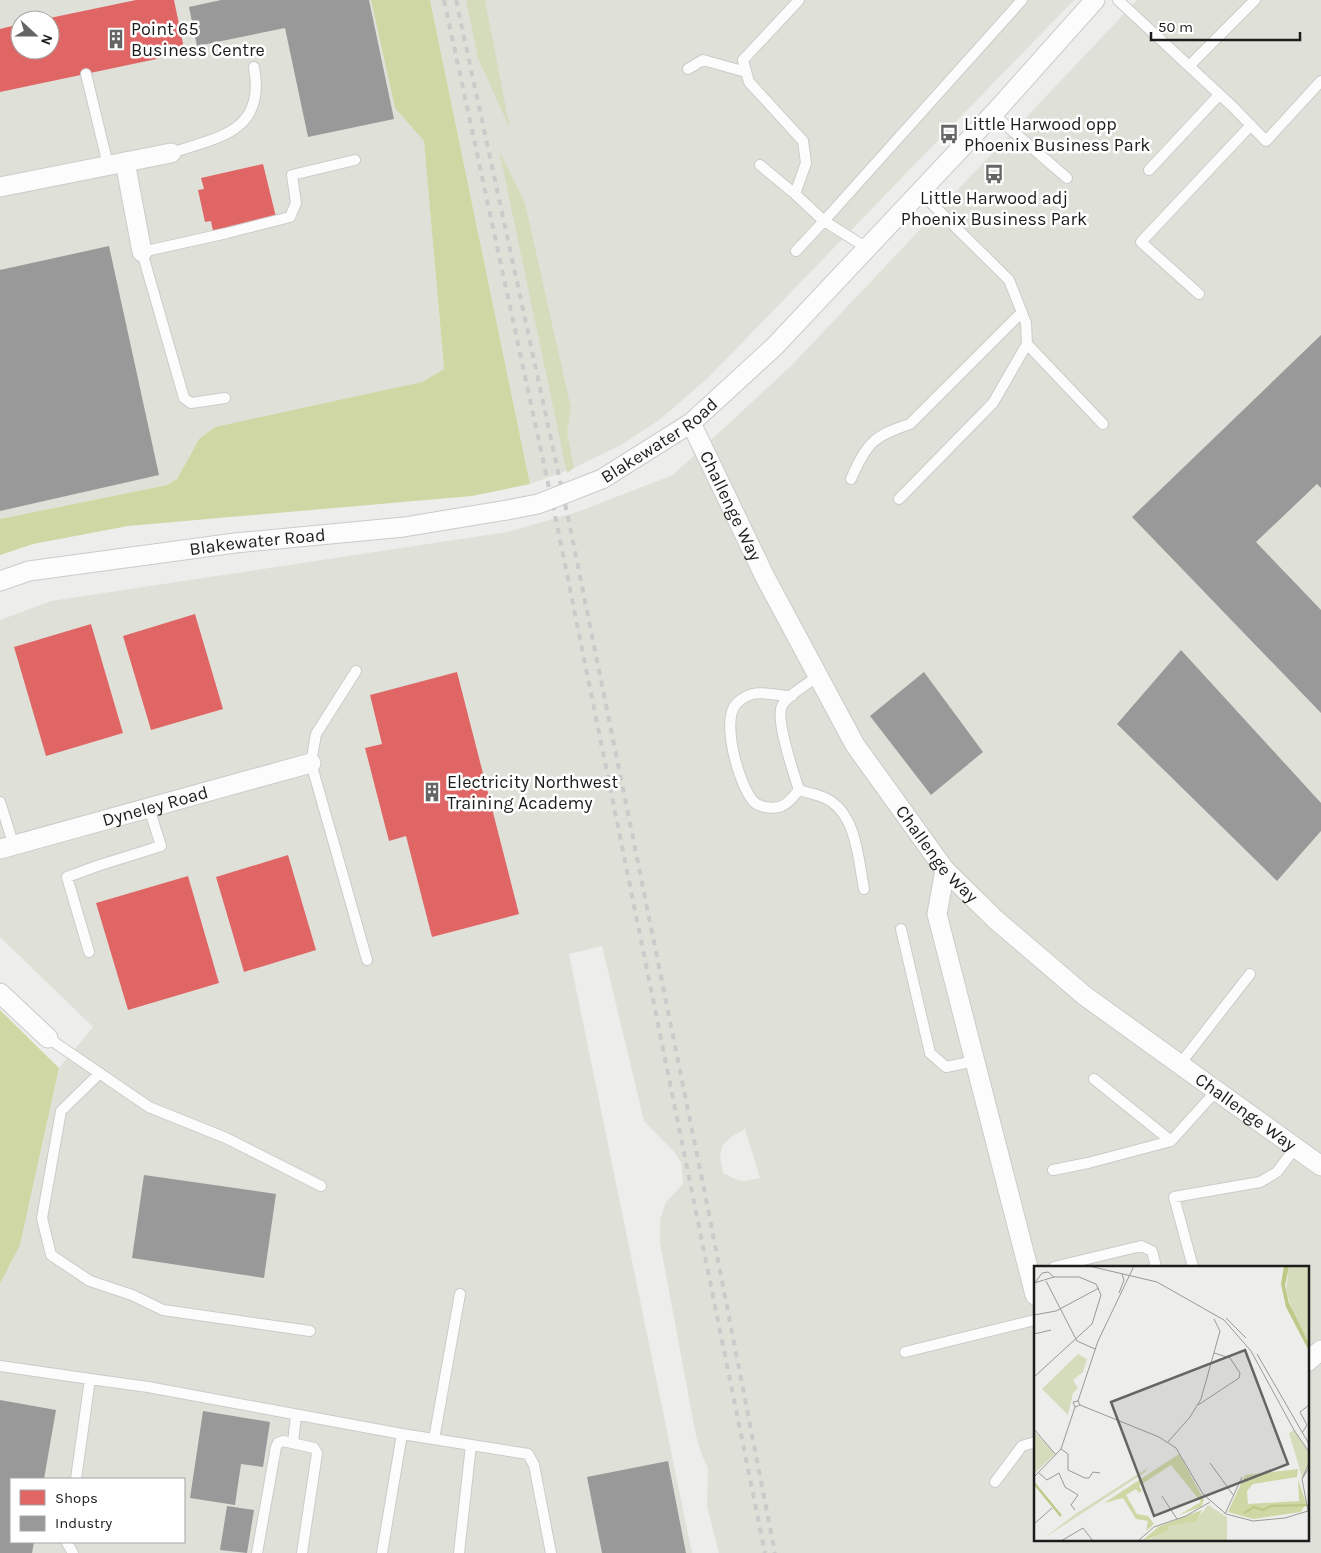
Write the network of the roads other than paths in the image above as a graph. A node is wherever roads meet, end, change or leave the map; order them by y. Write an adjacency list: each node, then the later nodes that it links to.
1 (799, 0): 9 (lane)
2 (1022, 0): 24 (lane)
3 (1095, 0): 13 (street, Blakewater Road)
4 (1118, 0): 6 (lane)
5 (1255, 0): 6 (lane)
6 (1189, 66): 12 (lane)
7 (254, 67): 15 (lane)
8 (688, 69): 9 (lane)
9 (746, 72): 23 (lane)
10 (86, 74): 17 (lane)
11 (1321, 81): 14 (lane)
12 (1219, 95): 14 (lane); 19 (lane)
13 (994, 114): 20 (lane); 22 (street, Blakewater Road)
14 (1251, 125): 28 (lane)
15 (171, 153): 17 (street)
16 (355, 160): 27 (lane)
17 (117, 164): 21 (street); 27 (street)
18 (760, 165): 23 (lane)
19 (1149, 170)
20 (1067, 178)
21 (0, 187)
22 (920, 192): 25 (street, Blakewater Road); 29 (lane)
23 (795, 194): 24 (lane)
24 (824, 221): 25 (lane); 26 (lane)
25 (867, 248): 32 (street, Blakewater Road)
26 (796, 251)
27 (142, 252): 31 (lane)
28 (1198, 294)
29 (1022, 312): 30 (lane); 34 (lane)
30 (1027, 344): 33 (lane); 35 (lane)
31 (225, 398)
32 (691, 423): 36 (street, Blakewater Road, bridge); 38 (street, Challenge Way)
33 (1103, 424)
34 (851, 479)
35 (899, 499)
36 (0, 581)
37 (356, 671): 40 (lane)
38 (818, 676): 39 (lane); 45 (street, Challenge Way)
39 (792, 696): 41 (lane); 41 (lane)
40 (311, 763): 43 (street, Dyneley Road); 49 (lane)
41 (798, 790): 46 (lane)
42 (0, 802): 44 (lane)
43 (149, 808): 44 (street, Dyneley Road); 48 (lane)
44 (7, 847)
45 (945, 870): 53 (street); 54 (street, Challenge Way)
46 (864, 889)
47 (901, 929): 53 (lane)
48 (89, 952)
49 (367, 960)
50 (1250, 974): 54 (lane)
51 (0, 993): 52 (street)
52 (48, 1038): 55 (lane)
53 (975, 1061): 66 (street)
54 (1180, 1064): 57 (street, Challenge Way)
55 (100, 1073): 62 (lane); 70 (lane)
56 (1094, 1079): 58 (lane)
57 (1216, 1090): 58 (lane); 59 (street, Challenge Way)
58 (1170, 1141): 61 (lane)
59 (1295, 1148): 60 (street, Challenge Way); 65 (lane)
60 (1321, 1166)
61 (1053, 1170)
62 (321, 1186)
63 (1058, 1266): 64 (lane)
64 (1156, 1266)
65 (1193, 1266)
66 (1032, 1272): 67 (street)
67 (1034, 1287)
68 (460, 1294): 78 (lane)
69 (1034, 1320): 72 (lane)
70 (310, 1331)
71 (1321, 1350): 73 (street)
72 (905, 1352)
73 (1308, 1361)
74 (0, 1366): 75 (lane)
75 (90, 1379): 76 (lane); 82 (lane)
76 (296, 1415): 77 (lane); 80 (lane)
77 (402, 1434): 78 (lane); 88 (lane)
78 (434, 1439): 81 (lane)
79 (1034, 1442): 83 (lane)
80 (293, 1443): 86 (lane); 87 (lane)
81 (471, 1445): 89 (lane); 90 (lane)
82 (76, 1478)
83 (995, 1482)
84 (67, 1546): 85 (lane)
85 (73, 1553)
86 (257, 1553)
87 (302, 1553)
88 (382, 1553)
89 (459, 1553)
90 (551, 1553)

